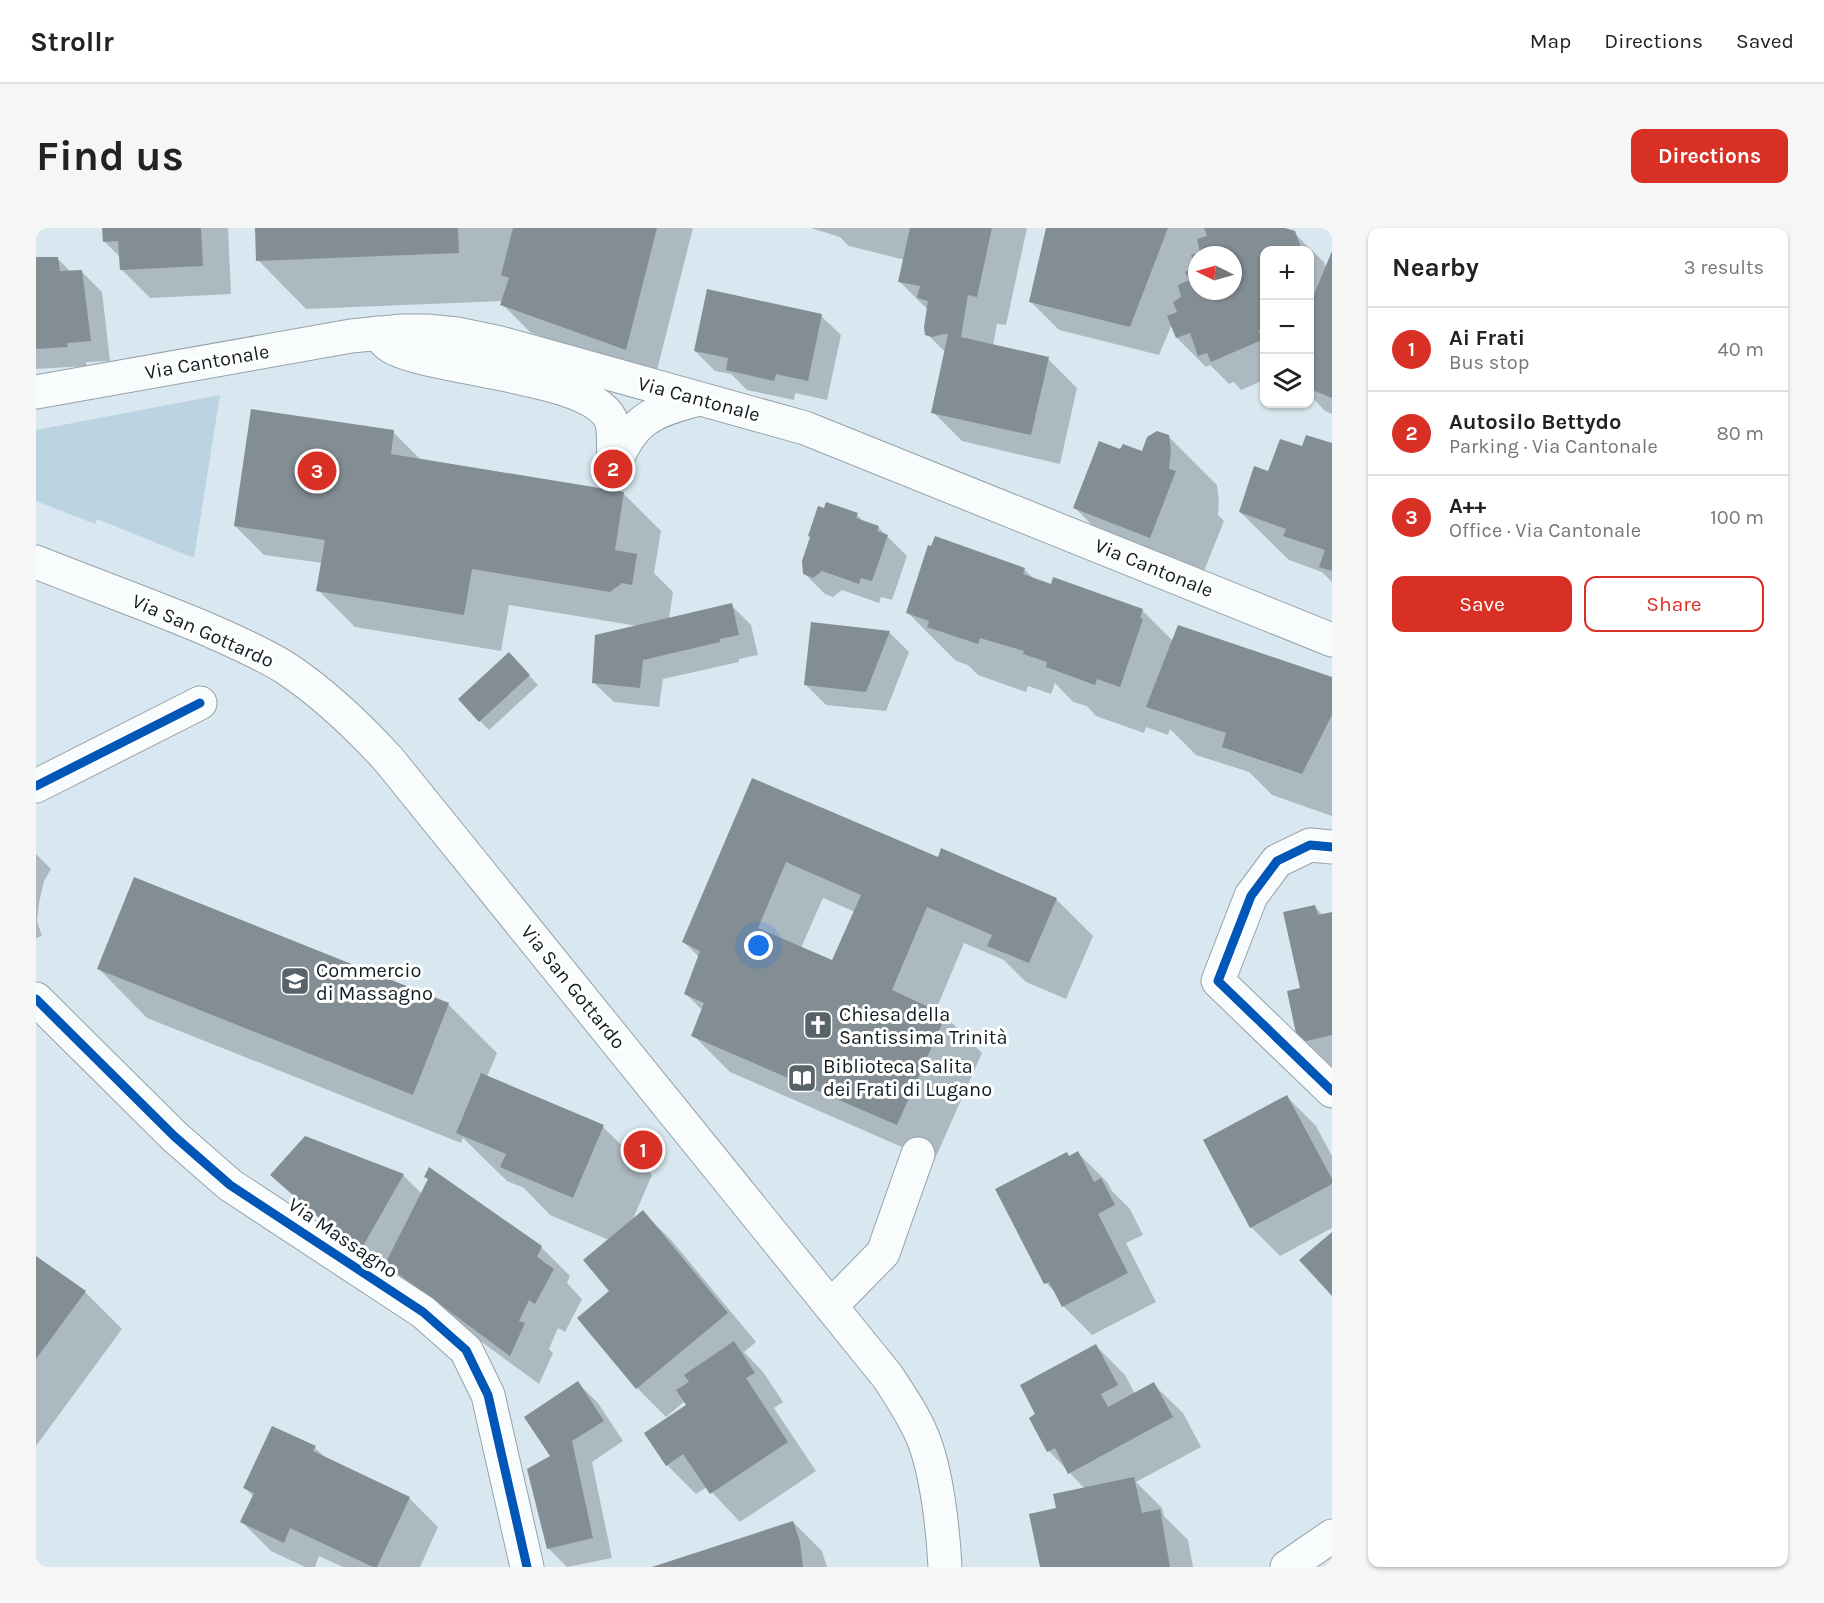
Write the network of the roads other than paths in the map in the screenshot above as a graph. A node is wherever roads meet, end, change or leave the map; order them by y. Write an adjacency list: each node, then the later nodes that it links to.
1 (377, 333): 2 (main road, Via Cantonale); 3 (main road, Via Cantonale); 3 (main road)
2 (36, 392)
3 (699, 399): 5 (main road, Via Cantonale)
4 (36, 562): 12 (main road, Via San Gottardo)
5 (1332, 640)
6 (200, 703): 7 (main road)
7 (36, 786)
8 (1332, 847): 10 (main road)
9 (36, 999): 14 (main road, Via Massagno)
10 (1332, 1091)
11 (918, 1154): 12 (main road)
12 (831, 1306): 15 (main road, Via San Gottardo)
13 (1332, 1536): 16 (main road)
14 (527, 1567)
15 (945, 1567)
16 (1287, 1567)

